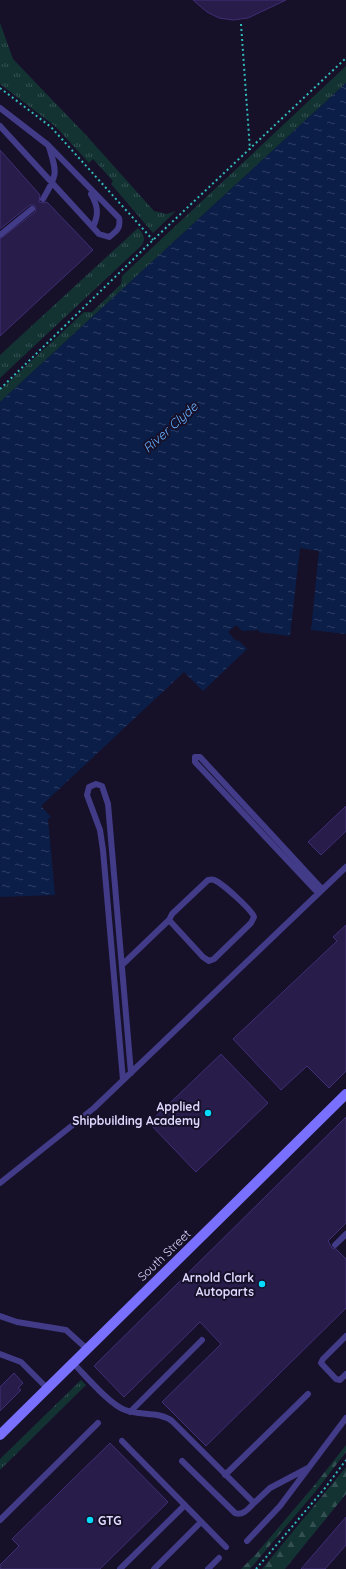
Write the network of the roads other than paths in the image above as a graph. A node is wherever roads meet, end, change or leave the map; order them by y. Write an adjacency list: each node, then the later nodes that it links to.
1 (0, 108): 3 (lane)
2 (0, 126): 4 (lane)
3 (48, 145): 4 (lane); 5 (lane)
4 (53, 183): 6 (lane); 8 (lane)
5 (88, 187): 8 (lane); 8 (lane)
6 (44, 199)
7 (32, 209): 9 (lane)
8 (93, 227)
9 (0, 236)
10 (346, 867): 11 (lane)
11 (320, 891): 11 (lane); 14 (lane)
12 (169, 920): 12 (lane); 13 (lane)
13 (122, 965): 14 (lane); 15 (lane)
14 (131, 1073): 15 (lane)
15 (123, 1080): 17 (lane)
16 (346, 1094): 23 (street, South Street)
17 (0, 1183)
18 (346, 1234): 19 (lane)
19 (335, 1244)
20 (0, 1316): 23 (lane)
21 (346, 1336): 26 (lane)
22 (202, 1340): 29 (lane)
23 (87, 1349): 25 (street, South Street)
24 (0, 1354): 27 (lane)
25 (73, 1363): 27 (street, South Street); 29 (lane)
26 (346, 1374)
27 (47, 1388): 32 (street, South Street)
28 (308, 1394): 36 (lane)
29 (130, 1412): 36 (lane)
30 (346, 1418): 35 (lane)
31 (98, 1423): 39 (lane)
32 (0, 1435)
33 (122, 1442): 38 (lane)
34 (182, 1461): 37 (lane)
35 (309, 1467): 37 (lane); 41 (lane)
36 (225, 1475): 37 (lane)
37 (254, 1503)
38 (185, 1505): 40 (lane); 44 (lane)
39 (0, 1520)
40 (201, 1522): 42 (lane); 45 (lane)
41 (247, 1541)
42 (226, 1547)
43 (219, 1558): 46 (lane)
44 (120, 1569)
45 (154, 1569)
46 (208, 1569)

